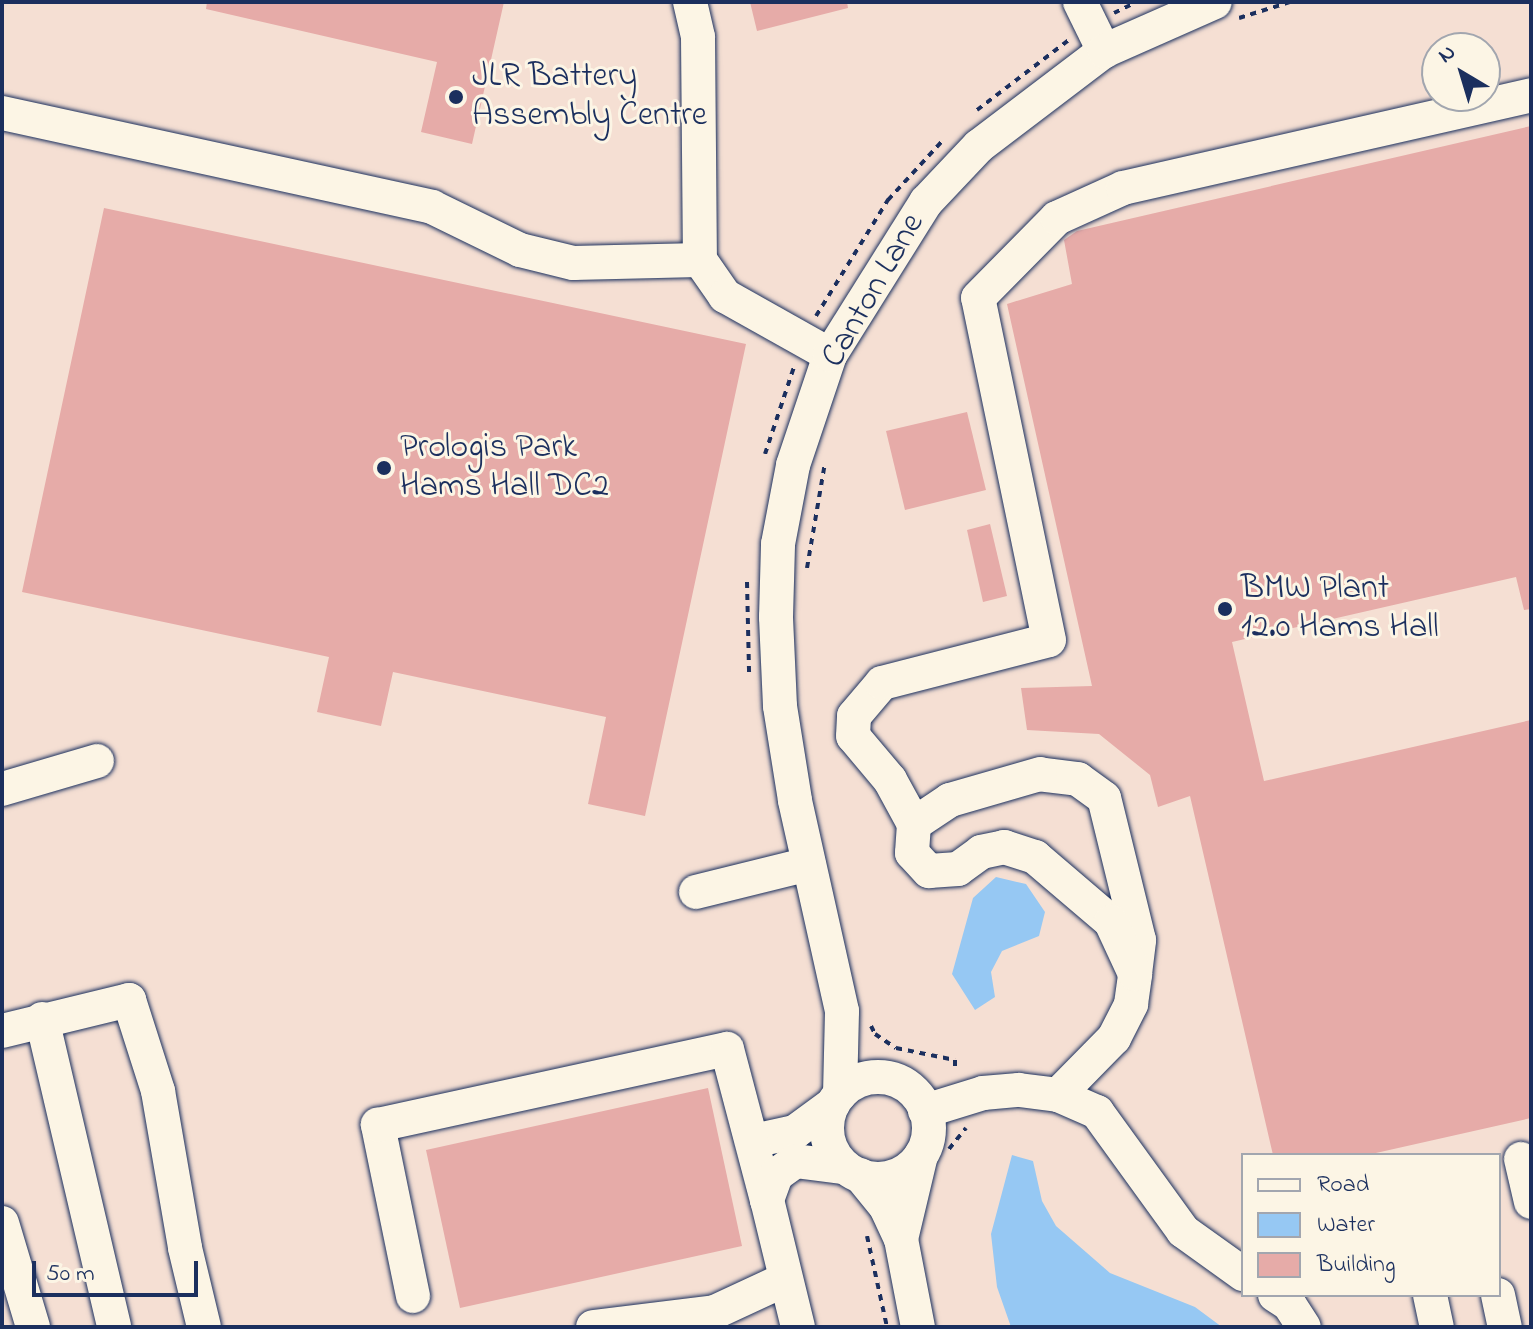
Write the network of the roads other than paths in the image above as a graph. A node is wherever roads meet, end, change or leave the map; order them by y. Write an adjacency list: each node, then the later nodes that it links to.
1 (690, 2): 6 (street)
2 (1203, 10): 3 (street, Canton Lane)
3 (1092, 26): 7 (street, Canton Lane)
4 (1531, 95): 10 (street)
5 (2, 113): 6 (street)
6 (700, 260): 7 (street)
7 (817, 349): 11 (street, Canton Lane)
8 (97, 761): 9 (street)
9 (2, 789)
10 (914, 824): 13 (street); 13 (street)
11 (809, 864): 12 (street); 14 (street, Canton Lane)
12 (696, 892)
13 (1135, 974): 18 (street)
14 (855, 1014): 17 (street, Canton Lane); 19 (street, Canton Lane)
15 (42, 1019): 16 (street); 36 (street); 37 (street)
16 (2, 1031)
17 (891, 1078): 19 (street); 20 (street)
18 (1058, 1095): 20 (street); 29 (street)
19 (836, 1099): 21 (street); 24 (street)
20 (925, 1111): 22 (street)
21 (753, 1141): 25 (street); 31 (street)
22 (932, 1158): 24 (street); 28 (street)
23 (1517, 1160): 26 (street)
24 (851, 1171): 25 (street); 28 (street)
25 (767, 1200): 30 (street)
26 (1531, 1202)
27 (2, 1223): 35 (street)
28 (901, 1239): 40 (street)
29 (1236, 1262)
30 (784, 1280): 38 (street); 39 (street)
31 (413, 1296)
32 (1278, 1297): 41 (street)
33 (1430, 1297): 42 (street)
34 (1498, 1297): 43 (street)
35 (33, 1327)
36 (114, 1327)
37 (204, 1327)
38 (593, 1327)
39 (798, 1327)
40 (918, 1327)
41 (1304, 1327)
42 (1437, 1327)
43 (1505, 1327)

